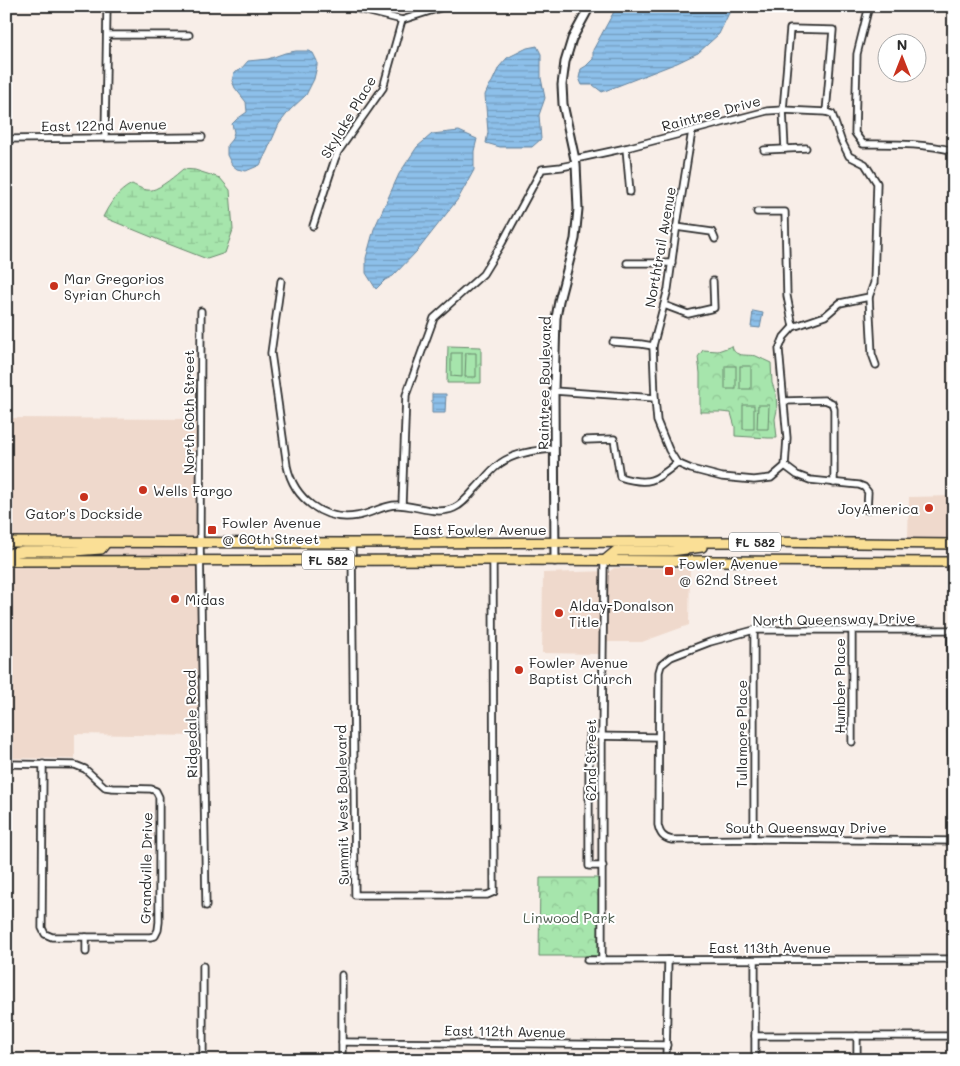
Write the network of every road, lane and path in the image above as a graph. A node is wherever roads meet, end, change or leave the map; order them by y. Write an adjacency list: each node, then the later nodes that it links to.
1 (107, 6): 9 (street)
2 (346, 6): 7 (street)
3 (446, 6): 7 (street)
4 (576, 6): 6 (street)
5 (869, 6): 20 (street)
6 (588, 9): 21 (street, Raintree Boulevard)
7 (402, 20): 24 (street, Skylake Place)
8 (189, 34): 9 (street)
9 (107, 35): 13 (street)
10 (783, 110): 11 (street, Raintree Drive); 11 (street); 12 (street, Raintree Drive); 18 (street)
11 (826, 112): 31 (street)
12 (692, 130): 16 (street, Raintree Drive); 25 (street, Northtrail Avenue)
13 (104, 137): 14 (street, East 122nd Avenue); 15 (street, East 122nd Avenue)
14 (202, 137)
15 (6, 139)
16 (626, 148): 21 (street, Raintree Drive); 22 (street)
17 (806, 148): 18 (street)
18 (785, 149): 19 (street)
19 (764, 150)
20 (954, 151)
21 (575, 162): 38 (street, Raintree Boulevard); 46 (street, Raintree Drive)
22 (630, 192)
23 (757, 212): 34 (street)
24 (313, 226)
25 (676, 227): 26 (street); 28 (street, Northtrail Avenue)
26 (715, 239)
27 (627, 263): 28 (street)
28 (672, 263): 32 (street, Northtrail Avenue)
29 (281, 281): 46 (street)
30 (713, 281): 32 (street)
31 (869, 297): 34 (street); 37 (street)
32 (664, 305): 36 (street, Northtrail Avenue)
33 (201, 311): 50 (street, North 60th Street)
34 (793, 327): 40 (street)
35 (613, 342): 36 (street)
36 (653, 346): 39 (street, Northtrail Avenue)
37 (876, 365)
38 (554, 391): 39 (street); 42 (street, Raintree Boulevard)
39 (655, 398): 43 (street)
40 (784, 401): 44 (street); 45 (street)
41 (586, 440): 43 (street)
42 (554, 449): 46 (street); 53 (street, Raintree Boulevard)
43 (678, 462): 44 (street)
44 (785, 466): 45 (street)
45 (834, 483): 47 (street)
46 (402, 505)
47 (867, 510)
48 (6, 542): 49 (main road, East Fowler Avenue / FL 582)
49 (106, 542): 50 (main road, East Fowler Avenue / FL 582); 55 (main road)
50 (200, 542): 52 (main road, East Fowler Avenue / FL 582); 56 (street, Ridgedale Road)
51 (747, 542): 53 (main road, East Fowler Avenue / FL 582); 54 (main road, East Fowler Avenue / FL 582); 60 (main road)
52 (352, 543): 53 (main road, East Fowler Avenue / FL 582); 57 (street, Summit West Boulevard)
53 (556, 543): 59 (street, Raintree Boulevard)
54 (954, 544)
55 (6, 559): 56 (main road, FL 582)
56 (201, 560): 57 (main road, FL 582); 73 (street, Ridgedale Road)
57 (352, 560): 58 (main road, FL 582); 58 (street, Summit West Boulevard)
58 (493, 560): 59 (main road, FL 582)
59 (556, 561): 60 (main road, FL 582)
60 (604, 561): 61 (main road, FL 582); 65 (street, 62nd Street)
61 (954, 562)
62 (754, 630): 63 (street, North Queensway Drive); 66 (street, North Queensway Drive); 70 (street, Tullamore Place)
63 (852, 630): 64 (street, North Queensway Drive); 67 (street, Humber Place)
64 (952, 630): 71 (street)
65 (602, 736): 66 (street); 72 (street, 62nd Street); 72 (street)
66 (658, 737): 70 (street, South Queensway Drive)
67 (852, 742)
68 (6, 764): 69 (street, Grandville Drive)
69 (43, 764): 74 (street, Grandville Drive); 74 (street, Grandville Drive)
70 (754, 839): 71 (street, South Queensway Drive)
71 (953, 841)
72 (603, 866): 78 (street, 62nd Street)
73 (206, 906)
74 (86, 937): 75 (street)
75 (86, 952)
76 (954, 959): 80 (street, East 113th Avenue)
77 (587, 960): 78 (street, East 113th Avenue)
78 (602, 960): 79 (street, East 113th Avenue)
79 (668, 960): 80 (street, East 113th Avenue); 87 (street)
80 (755, 960): 83 (street)
81 (203, 966): 88 (street)
82 (342, 976): 86 (street)
83 (755, 1036): 84 (street); 91 (street)
84 (857, 1036): 85 (street); 92 (street)
85 (954, 1036)
86 (342, 1042): 87 (street, East 112th Avenue); 89 (street)
87 (667, 1045): 90 (street)
88 (203, 1060)
89 (342, 1060)
90 (666, 1060)
91 (755, 1060)
92 (857, 1060)

